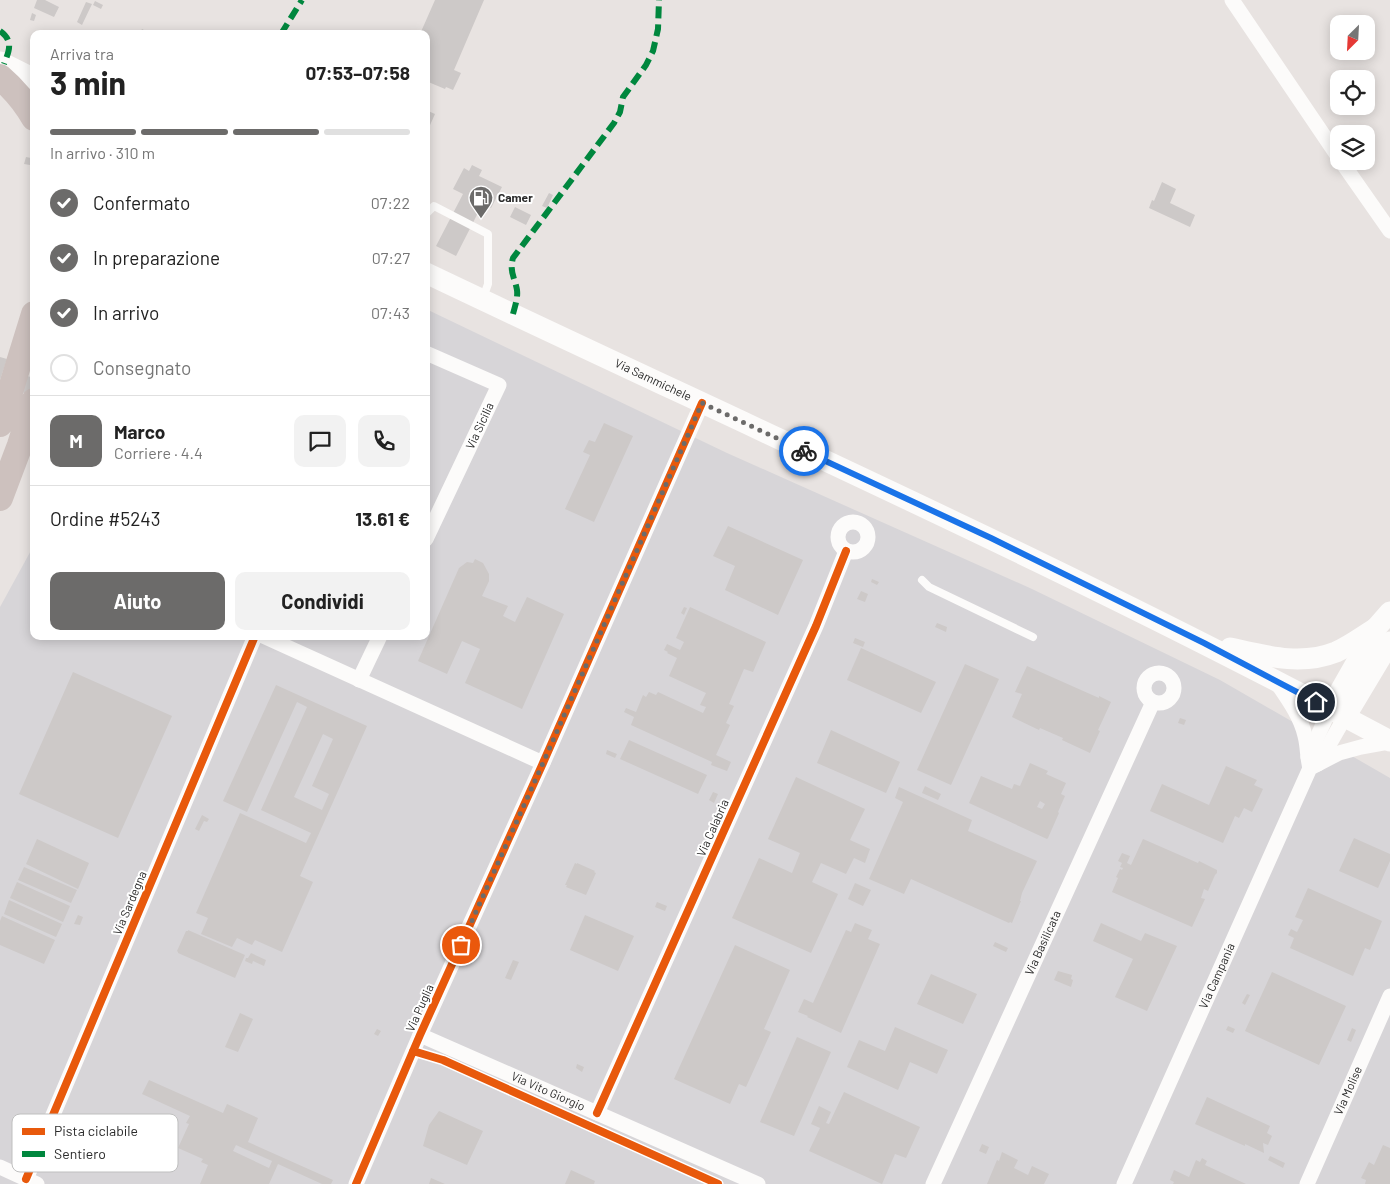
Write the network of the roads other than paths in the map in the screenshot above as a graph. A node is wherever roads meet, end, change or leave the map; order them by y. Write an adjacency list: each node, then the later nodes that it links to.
1 (1232, 0): 5 (street)
2 (1, 68): 3 (main road); 4 (highway)
3 (30, 78)
4 (30, 111)
5 (1330, 145)
6 (1347, 170): 8 (street)
7 (430, 210): 10 (lane)
8 (1390, 232)
9 (430, 275): 10 (main road, Via Sammichele)
10 (482, 299): 13 (main road, Via Sammichele)
11 (30, 327): 15 (highway)
12 (430, 354): 17 (street, Via Sicilia)
13 (702, 403): 26 (main road, Via Sammichele); 32 (street, Via Puglia)
14 (30, 414): 16 (highway)
15 (0, 424)
16 (0, 498)
17 (430, 531)
18 (846, 551): 36 (street, Via Calabria)
19 (922, 580): 22 (lane)
20 (1390, 612): 21 (main road)
21 (1383, 635): 26 (main road); 30 (main road)
22 (1032, 637)
23 (253, 640): 37 (street, Via Sardegna)
24 (272, 640): 27 (street)
25 (378, 640): 27 (street)
26 (1204, 643): 28 (main road, Via Sammichele)
27 (359, 680): 32 (street)
28 (1275, 680): 30 (main road, Via Sammichele); 33 (street)
29 (1153, 702): 42 (street, Via Basilicata)
30 (1338, 713): 31 (main road, Via Sammichele); 33 (street, Via Campania)
31 (1390, 741): 33 (street)
32 (543, 763): 35 (street, Via Puglia)
33 (1312, 764): 43 (street, Via Campania)
34 (1390, 996): 44 (street, Via Molise)
35 (420, 1035): 36 (street, Via Vito Giorgio); 40 (street, Via Puglia)
36 (598, 1113): 41 (street, Via Vito Giorgio)
37 (60, 1114)
38 (0, 1167): 39 (street)
39 (32, 1182)
40 (356, 1184)
41 (758, 1184)
42 (933, 1184)
43 (1124, 1184)
44 (1307, 1184)

